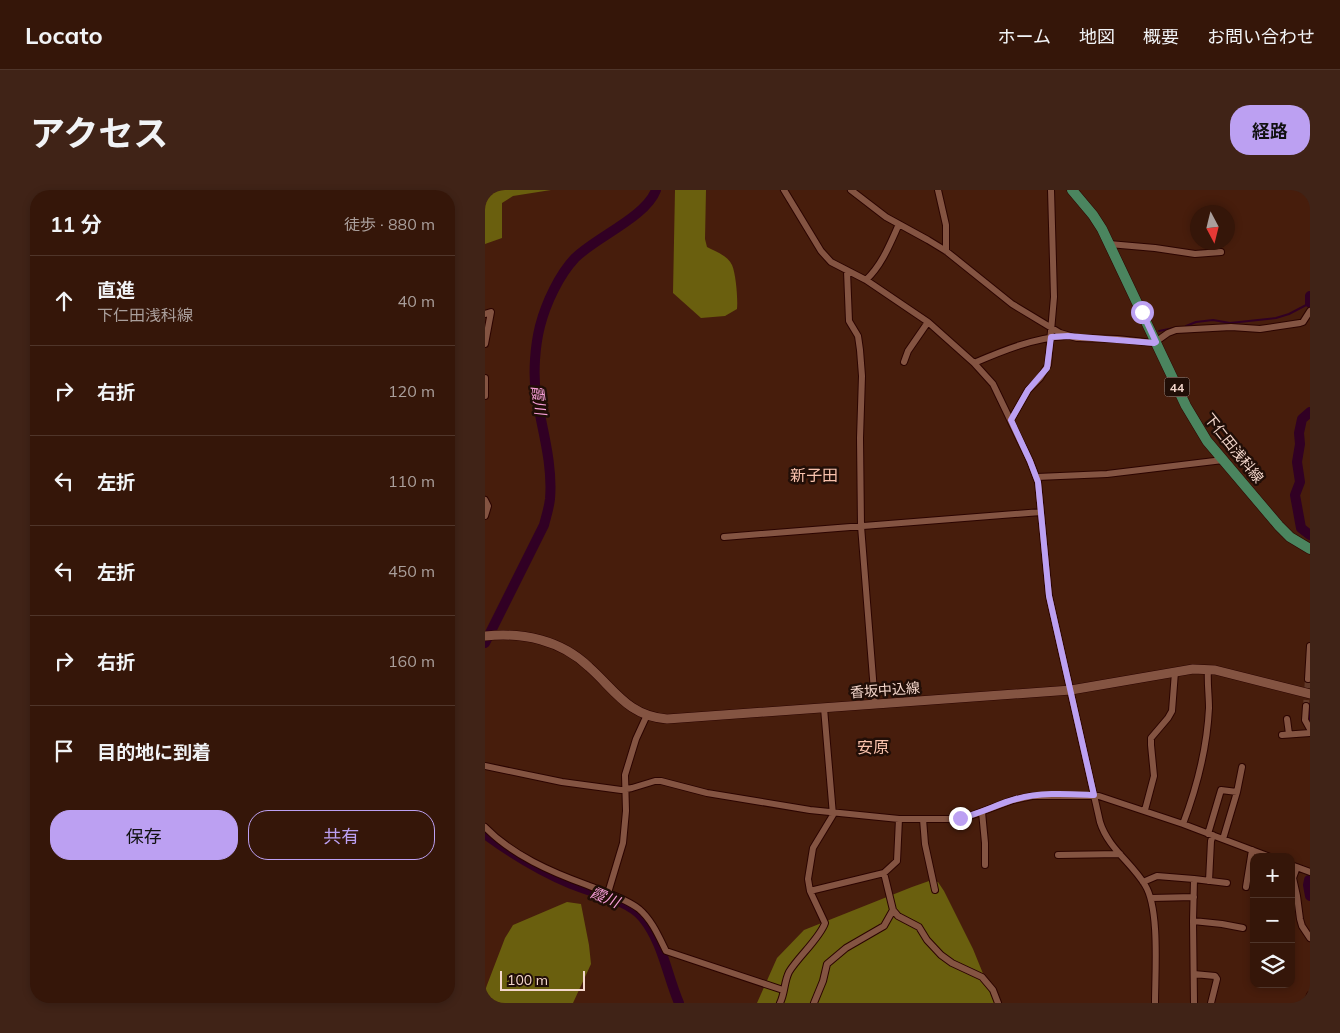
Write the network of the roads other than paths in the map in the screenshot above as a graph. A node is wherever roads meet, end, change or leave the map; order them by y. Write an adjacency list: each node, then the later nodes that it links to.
1 (784, 190): 11 (street)
2 (851, 190): 7 (street)
3 (938, 190): 9 (street)
4 (1051, 190): 16 (street)
5 (1072, 190): 6 (main road, 下仁田浅科線 / 44)
6 (1081, 194): 8 (main road, 下仁田浅科線 / 44)
7 (899, 224): 9 (street); 12 (street)
8 (1109, 244): 10 (street); 19 (main road, 下仁田浅科線 / 44)
9 (946, 251): 16 (street)
10 (1221, 252)
11 (847, 271): 12 (street); 31 (street)
12 (866, 280): 15 (street)
13 (1310, 311): 19 (street)
14 (485, 314): 20 (street)
15 (928, 322): 21 (street); 22 (street)
16 (1051, 327): 17 (street); 18 (street)
17 (1068, 336): 18 (street); 19 (street)
18 (1051, 337): 22 (street); 25 (street)
19 (1156, 342): 26 (main road, 下仁田浅科線 / 44)
20 (485, 344)
21 (904, 362)
22 (974, 363): 25 (street)
23 (485, 378): 24 (street)
24 (485, 396)
25 (1011, 420): 27 (street)
26 (1223, 460): 27 (street); 33 (main road, 下仁田浅科線 / 44)
27 (1037, 477): 29 (street)
28 (485, 501): 30 (street)
29 (1041, 512): 31 (street); 39 (street)
30 (485, 516)
31 (861, 526): 32 (street); 41 (street)
32 (724, 537)
33 (1310, 549)
34 (485, 636): 44 (main road, 香坂中込線)
35 (1310, 646): 38 (street)
36 (1207, 669): 37 (main road, 香坂中込線); 40 (main road, 香坂中込線); 58 (street)
37 (1175, 672): 39 (main road, 香坂中込線); 53 (street)
38 (1308, 679)
39 (1071, 690): 41 (main road, 香坂中込線); 52 (street)
40 (1310, 694)
41 (875, 704): 43 (main road, 香坂中込線)
42 (1306, 706): 46 (street)
43 (824, 708): 44 (main road, 香坂中込線); 55 (street)
44 (647, 716): 50 (street)
45 (1287, 719): 47 (street)
46 (1310, 729)
47 (1310, 733)
48 (485, 766): 50 (street)
49 (1242, 767): 51 (street)
50 (626, 789): 55 (street); 78 (street)
51 (1237, 792): 60 (street); 61 (street)
52 (1094, 795): 53 (street); 54 (street); 64 (street)
53 (1145, 810): 58 (street)
54 (982, 812): 57 (street); 66 (street)
55 (833, 813): 56 (street); 77 (street)
56 (899, 819): 57 (street); 69 (street)
57 (923, 819): 76 (street)
58 (1183, 824): 60 (street)
59 (485, 827): 78 (street)
60 (1211, 834): 61 (street); 71 (street)
61 (1223, 839): 62 (street)
62 (1252, 850): 63 (street); 74 (street)
63 (1260, 853)
64 (1120, 854): 65 (street); 72 (street)
65 (1058, 855)
66 (985, 865)
67 (1295, 866): 68 (street)
68 (1309, 869)
69 (884, 873): 77 (street); 81 (street)
70 (1194, 879): 71 (street); 72 (street); 79 (street)
71 (1209, 881): 73 (street)
72 (1143, 882): 80 (street)
73 (1227, 883)
74 (1246, 887)
75 (1295, 887): 84 (street)
76 (935, 890)
77 (810, 891): 86 (street)
78 (608, 893): 86 (street)
79 (1194, 897): 80 (street); 82 (street)
80 (1151, 898): 91 (street)
81 (893, 910): 89 (street); 90 (street)
82 (1193, 921): 83 (street); 85 (street)
83 (1243, 928)
84 (1310, 938)
85 (1194, 974): 92 (street); 93 (street)
86 (783, 990): 88 (street)
87 (1310, 995): 94 (street)
88 (780, 1003)
89 (814, 1003)
90 (998, 1003)
91 (1155, 1003)
92 (1194, 1003)
93 (1211, 1003)
94 (1307, 1003)

